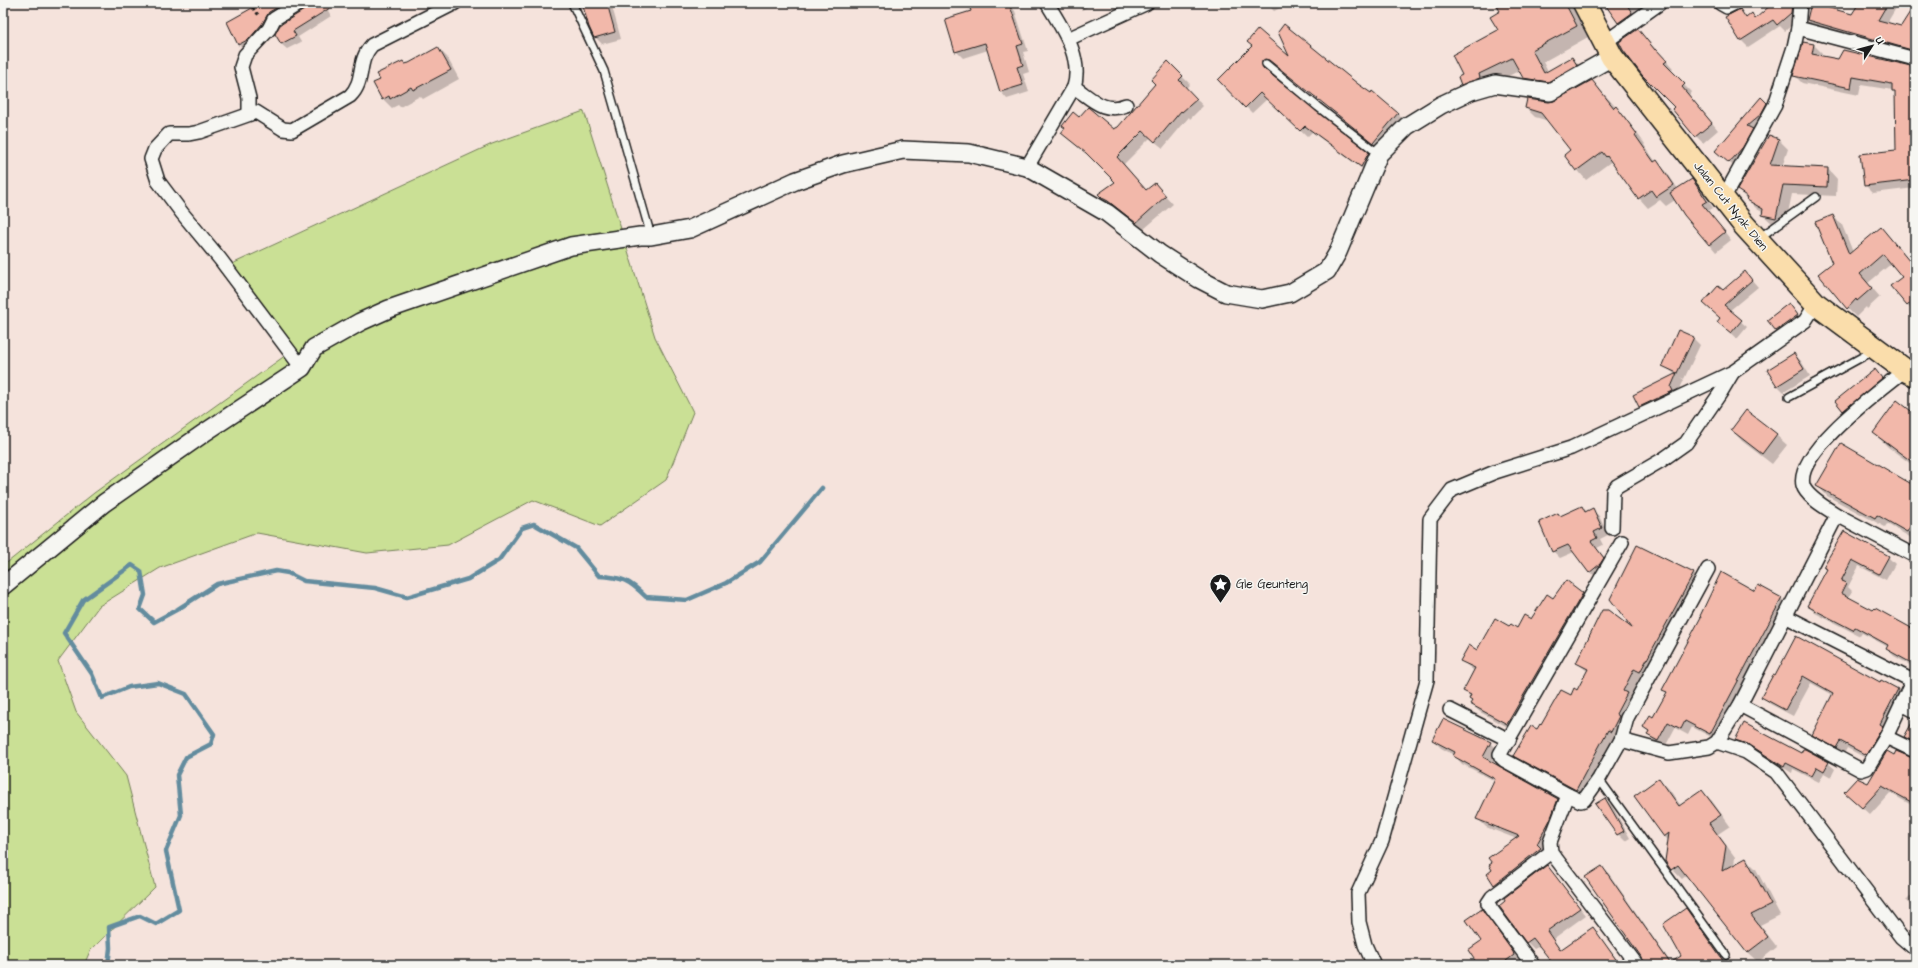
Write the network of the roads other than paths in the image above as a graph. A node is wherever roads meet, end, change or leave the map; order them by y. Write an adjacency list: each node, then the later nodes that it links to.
1 (300, 3): 18 (street)
2 (456, 3): 18 (street)
3 (572, 3): 23 (lane)
4 (1047, 3): 12 (street)
5 (1147, 3): 12 (street)
6 (1584, 3): 13 (highway, Jalan Cut Nyak Dien)
7 (1660, 3): 13 (street)
8 (1720, 3): 9 (street)
9 (1735, 3)
10 (1800, 3): 11 (street)
11 (1798, 28): 14 (street); 21 (street)
12 (1068, 39): 16 (street)
13 (1608, 50): 19 (street); 21 (highway, Jalan Cut Nyak Dien)
14 (1915, 59)
15 (1266, 64): 19 (lane)
16 (1074, 87): 17 (street); 20 (street)
17 (1126, 106)
18 (249, 114): 27 (street)
19 (1379, 154): 20 (street)
20 (1027, 167): 23 (street)
21 (1724, 197): 24 (highway, Jalan Cut Nyak Dien)
22 (1816, 197): 24 (lane)
23 (651, 236): 27 (street)
24 (1757, 239): 25 (highway, Jalan Cut Nyak Dien)
25 (1816, 304): 26 (highway, Jalan Cut Nyak Dien); 28 (street)
26 (1876, 349): 29 (highway, Jalan Cut Nyak Dien); 30 (lane)
27 (302, 368): 36 (street)
28 (1732, 372): 32 (street); 52 (street)
29 (1910, 372): 31 (street)
30 (1789, 397)
31 (1837, 515): 34 (street); 37 (street)
32 (1612, 528)
33 (1622, 542): 43 (street)
34 (1915, 556)
35 (1708, 569): 44 (street)
36 (3, 586)
37 (1785, 616): 38 (street); 39 (street)
38 (1902, 704): 41 (street); 42 (street)
39 (1740, 705): 42 (street); 45 (street)
40 (1450, 710): 43 (street)
41 (1915, 711)
42 (1886, 737): 46 (street)
43 (1508, 740): 48 (street)
44 (1621, 740): 45 (street); 47 (street)
45 (1717, 742): 50 (street)
46 (1915, 751)
47 (1599, 779): 48 (street); 51 (lane)
48 (1568, 795): 49 (street)
49 (1551, 852): 53 (street); 54 (street)
50 (1915, 950)
51 (1726, 955)
52 (1374, 965)
53 (1534, 965)
54 (1637, 965)

